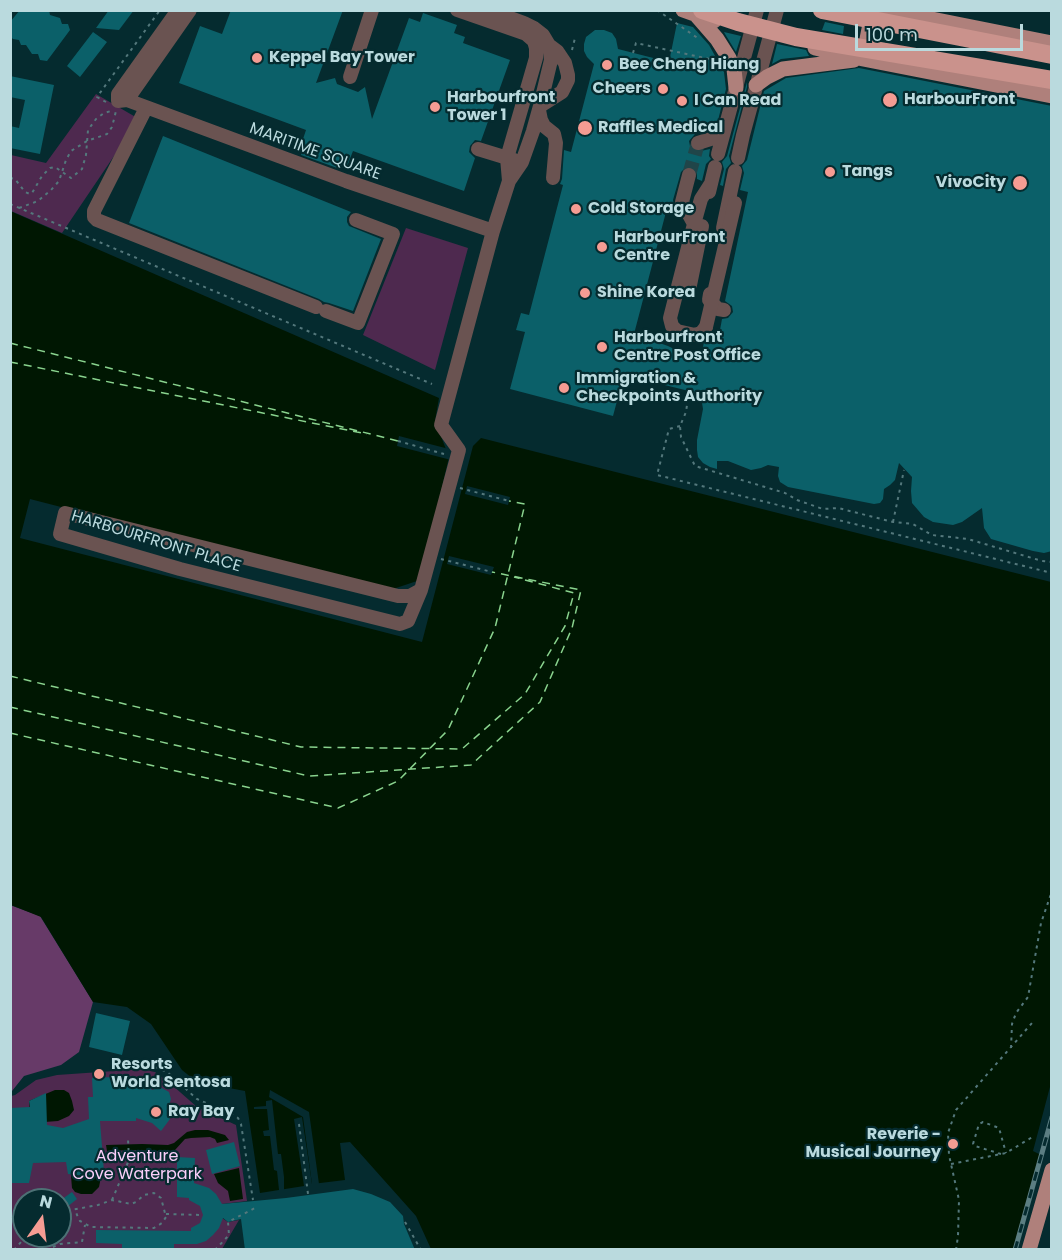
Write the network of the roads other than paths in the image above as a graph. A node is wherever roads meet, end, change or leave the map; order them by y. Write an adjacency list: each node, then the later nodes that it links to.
1 (372, 10): 17 (street)
2 (457, 10): 28 (street, HARBOURFRONT PLACE)
3 (489, 10): 13 (street)
4 (757, 10): 10 (street)
5 (777, 10): 11 (street)
6 (822, 10): 14 (highway, bridge)
7 (185, 11): 22 (street, MARITIME SQUARE)
8 (889, 11): 12 (main road); 16 (main road)
9 (693, 12): 10 (main road); 18 (highway, bridge); 20 (main road)
10 (750, 32): 11 (main road); 20 (street)
11 (769, 37): 15 (main road); 19 (street)
12 (1052, 43)
13 (549, 45): 23 (street, HARBOURFRONT PLACE); 23 (street)
14 (1052, 56)
15 (863, 59): 16 (main road); 19 (main road)
16 (878, 62): 21 (main road)
17 (350, 77)
18 (1052, 81)
19 (756, 84): 25 (street)
20 (736, 88): 24 (street)
21 (1052, 96)
22 (146, 108): 35 (street); 37 (street, MARITIME SQUARE)
23 (540, 108): 29 (street, HARBOURFRONT PLACE); 32 (street)
24 (723, 133): 25 (street); 26 (street); 34 (street)
25 (743, 135): 30 (street)
26 (698, 142)
27 (478, 149): 28 (street)
28 (507, 158): 29 (street); 33 (street, HARBOURFRONT PLACE)
29 (522, 162): 33 (street, HARBOURFRONT PLACE)
30 (735, 170): 36 (street, bridge); 39 (street)
31 (689, 176): 36 (street)
32 (553, 178)
33 (509, 181): 37 (street, HARBOURFRONT PLACE)
34 (710, 185): 36 (street); 38 (street)
35 (356, 220)
36 (694, 224)
37 (493, 231): 40 (street, HARBOURFRONT PLACE)
38 (690, 285)
39 (724, 310)
40 (421, 590): 40 (street, HARBOURFRONT PLACE)
41 (1052, 1170): 42 (main road)
42 (1029, 1250)

